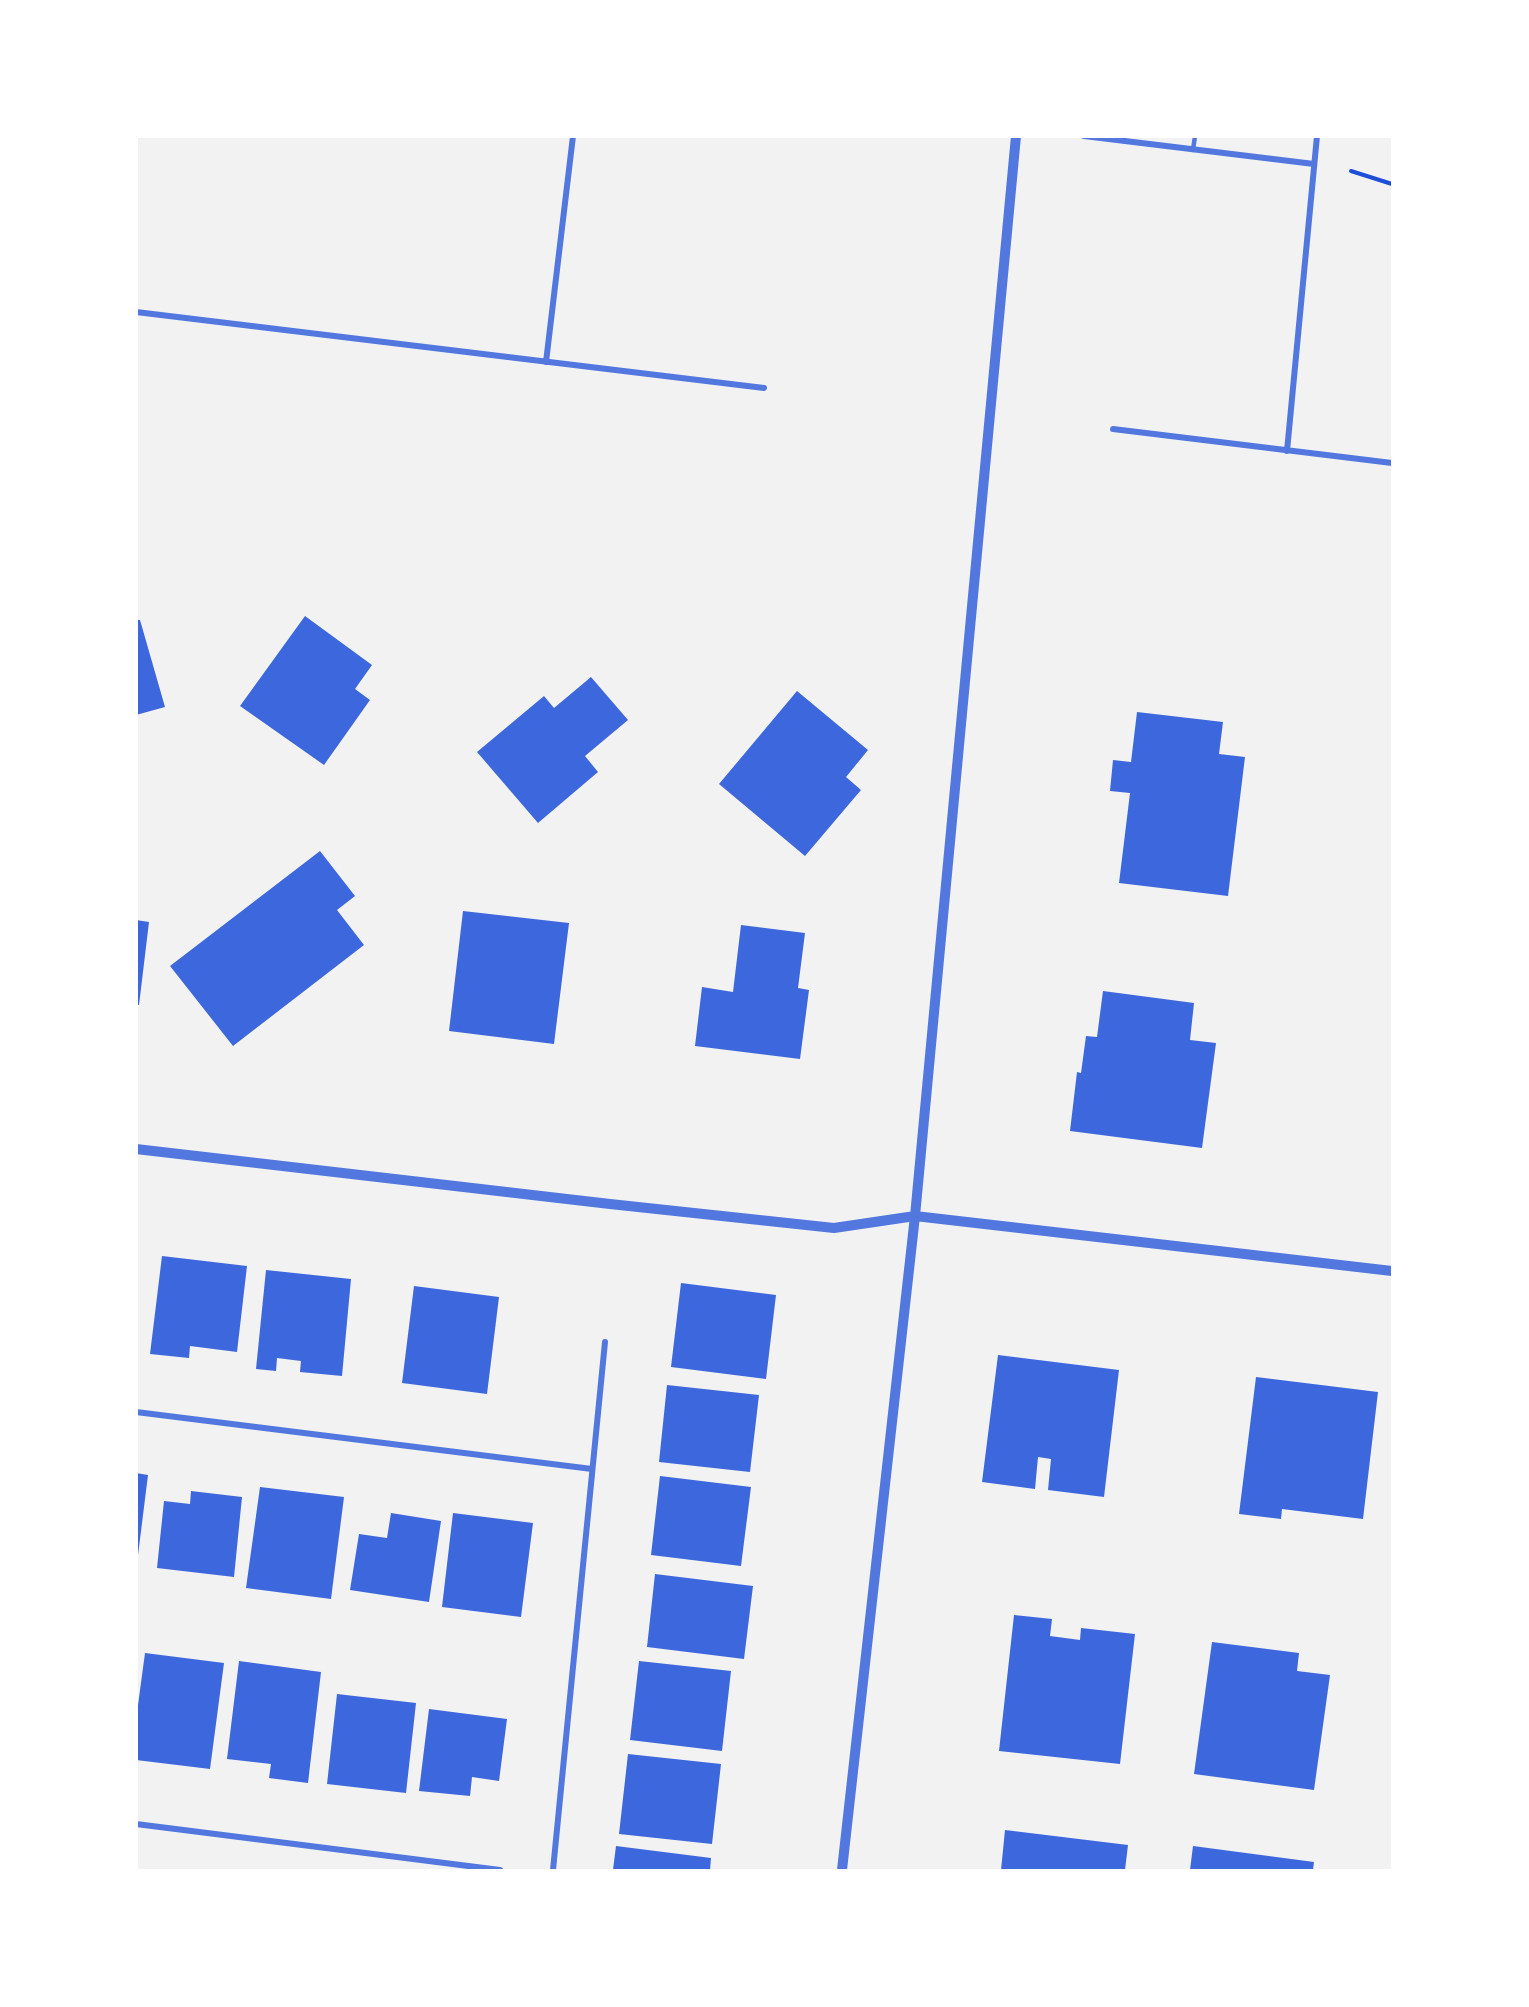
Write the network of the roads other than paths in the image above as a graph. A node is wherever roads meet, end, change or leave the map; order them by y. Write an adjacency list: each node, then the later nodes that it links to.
1 (573, 136): 9 (street)
2 (1016, 136): 15 (street)
3 (1084, 136): 6 (street)
4 (1195, 136): 6 (lane)
5 (1317, 136): 7 (street)
6 (1193, 150): 7 (street)
7 (1314, 164): 12 (street)
8 (136, 312): 9 (street)
9 (546, 362): 10 (street)
10 (764, 388)
11 (1113, 429): 12 (street)
12 (1287, 451): 13 (street)
13 (1392, 464)
14 (136, 1149): 15 (street)
15 (915, 1216): 16 (street); 23 (street)
16 (1392, 1271)
17 (605, 1342): 19 (street)
18 (136, 1412): 19 (street)
19 (592, 1469): 22 (street)
20 (136, 1824): 21 (street)
21 (500, 1870)
22 (553, 1870)
23 (842, 1870)

